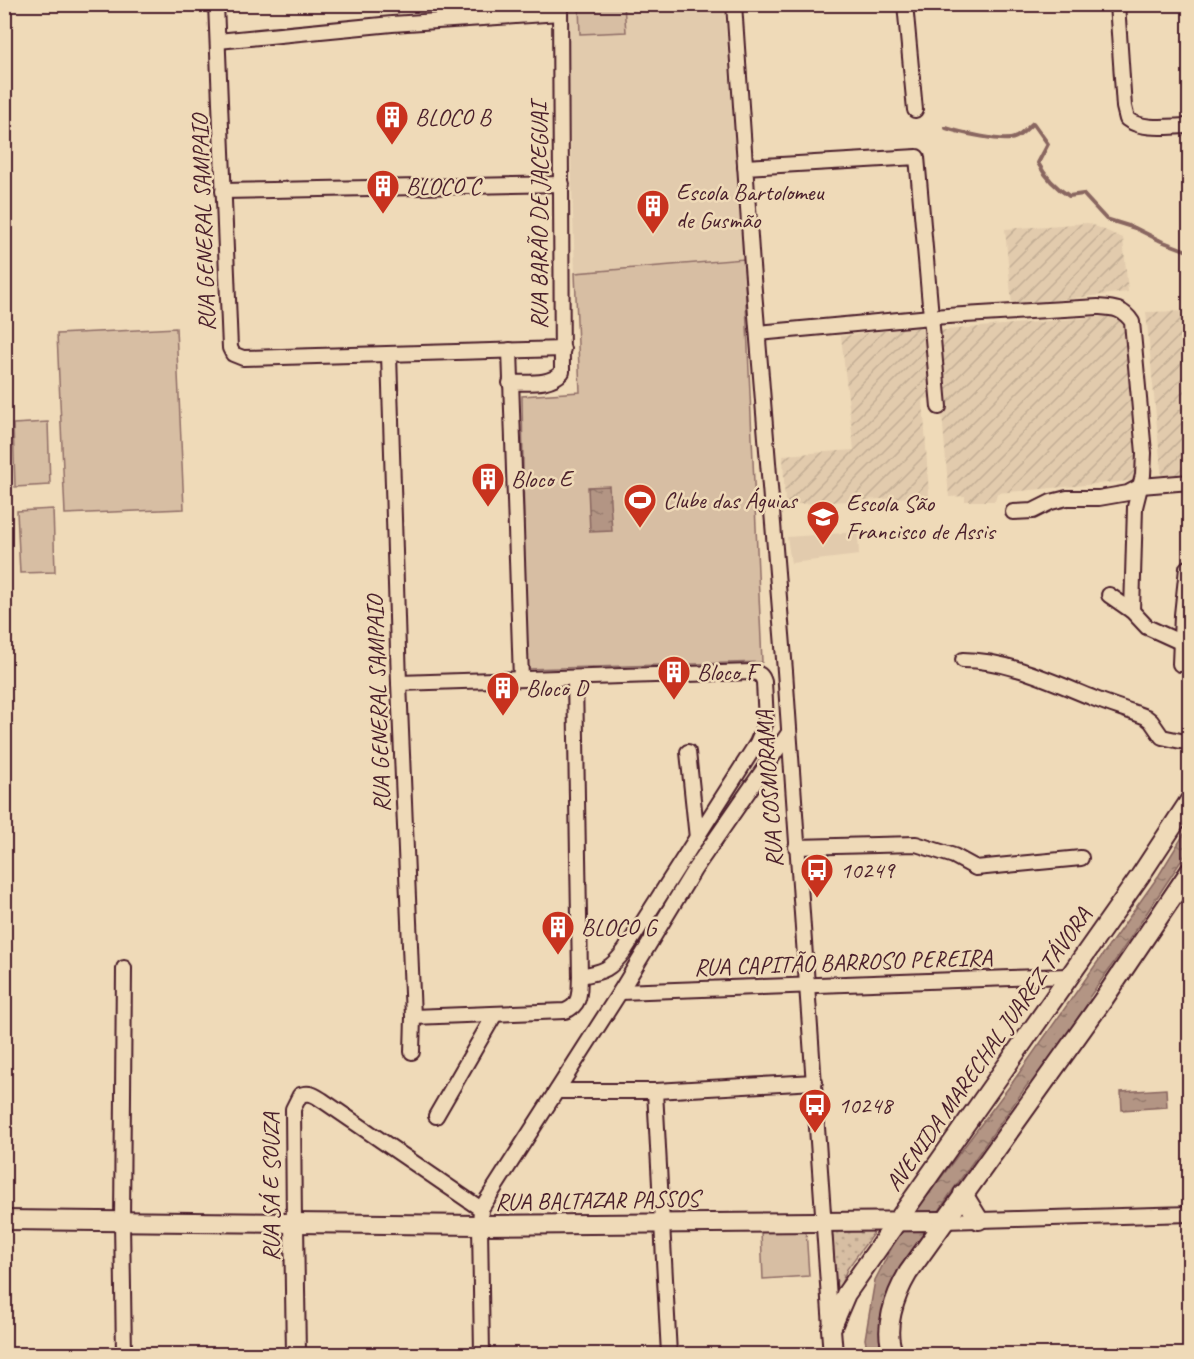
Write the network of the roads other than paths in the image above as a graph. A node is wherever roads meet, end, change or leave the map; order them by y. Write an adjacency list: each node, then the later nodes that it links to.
1 (216, 4): 6 (street, RUA GENERAL SAMPAIO)
2 (734, 4): 9 (street, RUA COSMORAMA)
3 (905, 4): 7 (street)
4 (1117, 4): 8 (street)
5 (560, 9): 6 (street); 10 (street, RUA BARÃO DE JACEGUAI)
6 (218, 41): 11 (street, RUA GENERAL SAMPAIO)
7 (915, 110)
8 (1190, 126)
9 (745, 167): 12 (street); 13 (street, RUA COSMORAMA)
10 (562, 184): 11 (street); 14 (street, RUA BARÃO DE JACEGUAI)
11 (223, 191): 16 (street, RUA GENERAL SAMPAIO)
12 (931, 317): 13 (street); 18 (street); 20 (street)
13 (758, 333): 31 (street, RUA COSMORAMA)
14 (562, 348): 15 (street, RUA GENERAL SAMPAIO); 17 (street, RUA BARÃO DE JACEGUAI)
15 (510, 350): 16 (street, RUA GENERAL SAMPAIO); 17 (street)
16 (389, 354): 30 (street, RUA GENERAL SAMPAIO)
17 (510, 383): 28 (street)
18 (939, 407)
19 (1190, 482): 20 (street)
20 (1141, 486): 21 (street); 24 (street)
21 (1013, 512)
22 (1187, 568): 25 (street)
23 (1109, 595): 24 (street)
24 (1132, 611): 25 (street)
25 (1180, 642): 27 (street)
26 (963, 660): 32 (street)
27 (1180, 664)
28 (521, 679): 29 (street); 30 (street)
29 (575, 679): 35 (street); 40 (street)
30 (399, 683): 45 (street, RUA GENERAL SAMPAIO)
31 (788, 734): 36 (street, RUA COSMORAMA); 43 (street)
32 (1190, 743)
33 (688, 752): 35 (street)
34 (1190, 800): 41 (main road, AVENIDA MARECHAL JUAREZ TÁVORA)
35 (697, 838): 40 (street)
36 (796, 847): 37 (street); 42 (street, RUA COSMORAMA)
37 (1081, 858)
38 (1190, 870): 51 (main road)
39 (124, 968): 59 (street)
40 (580, 975): 44 (street)
41 (1068, 976): 42 (street, RUA CAPITÃO BARROSO PEREIRA); 57 (main road, AVENIDA MARECHAL JUAREZ TÁVORA)
42 (806, 985): 43 (street, RUA CAPITÃO BARROSO PEREIRA); 47 (street, RUA COSMORAMA)
43 (620, 992): 48 (street)
44 (495, 1014): 45 (street); 50 (street)
45 (413, 1017): 46 (street, RUA GENERAL SAMPAIO)
46 (412, 1052)
47 (815, 1082): 49 (street); 56 (street, RUA COSMORAMA)
48 (557, 1091): 49 (street); 53 (street)
49 (655, 1091): 60 (street)
50 (436, 1116)
51 (963, 1194): 55 (main road); 58 (main road)
52 (1190, 1214): 55 (street, RUA BALTAZAR PASSOS)
53 (480, 1217): 60 (main road, RUA BALTAZAR PASSOS); 61 (main road, RUA BALTAZAR PASSOS); 61 (street, RUA SÁ E SOUZA); 65 (street)
54 (4, 1220): 59 (main road, RUA BALTAZAR PASSOS)
55 (979, 1220): 58 (street, RUA BALTAZAR PASSOS)
56 (824, 1221): 57 (main road, RUA BALTAZAR PASSOS); 60 (main road, RUA BALTAZAR PASSOS); 62 (street, RUA COSMORAMA)
57 (899, 1221): 58 (main road, RUA BALTAZAR PASSOS); 62 (main road, AVENIDA MARECHAL JUAREZ TÁVORA)
58 (939, 1221): 68 (main road)
59 (122, 1222): 61 (main road, RUA BALTAZAR PASSOS); 63 (street)
60 (662, 1223): 66 (street)
61 (294, 1224): 64 (main road, RUA SÁ E SOUZA)
62 (831, 1329): 67 (main road, RUA COSMORAMA)
63 (124, 1354)
64 (296, 1354)
65 (482, 1354)
66 (669, 1354)
67 (833, 1354)
68 (894, 1354)

